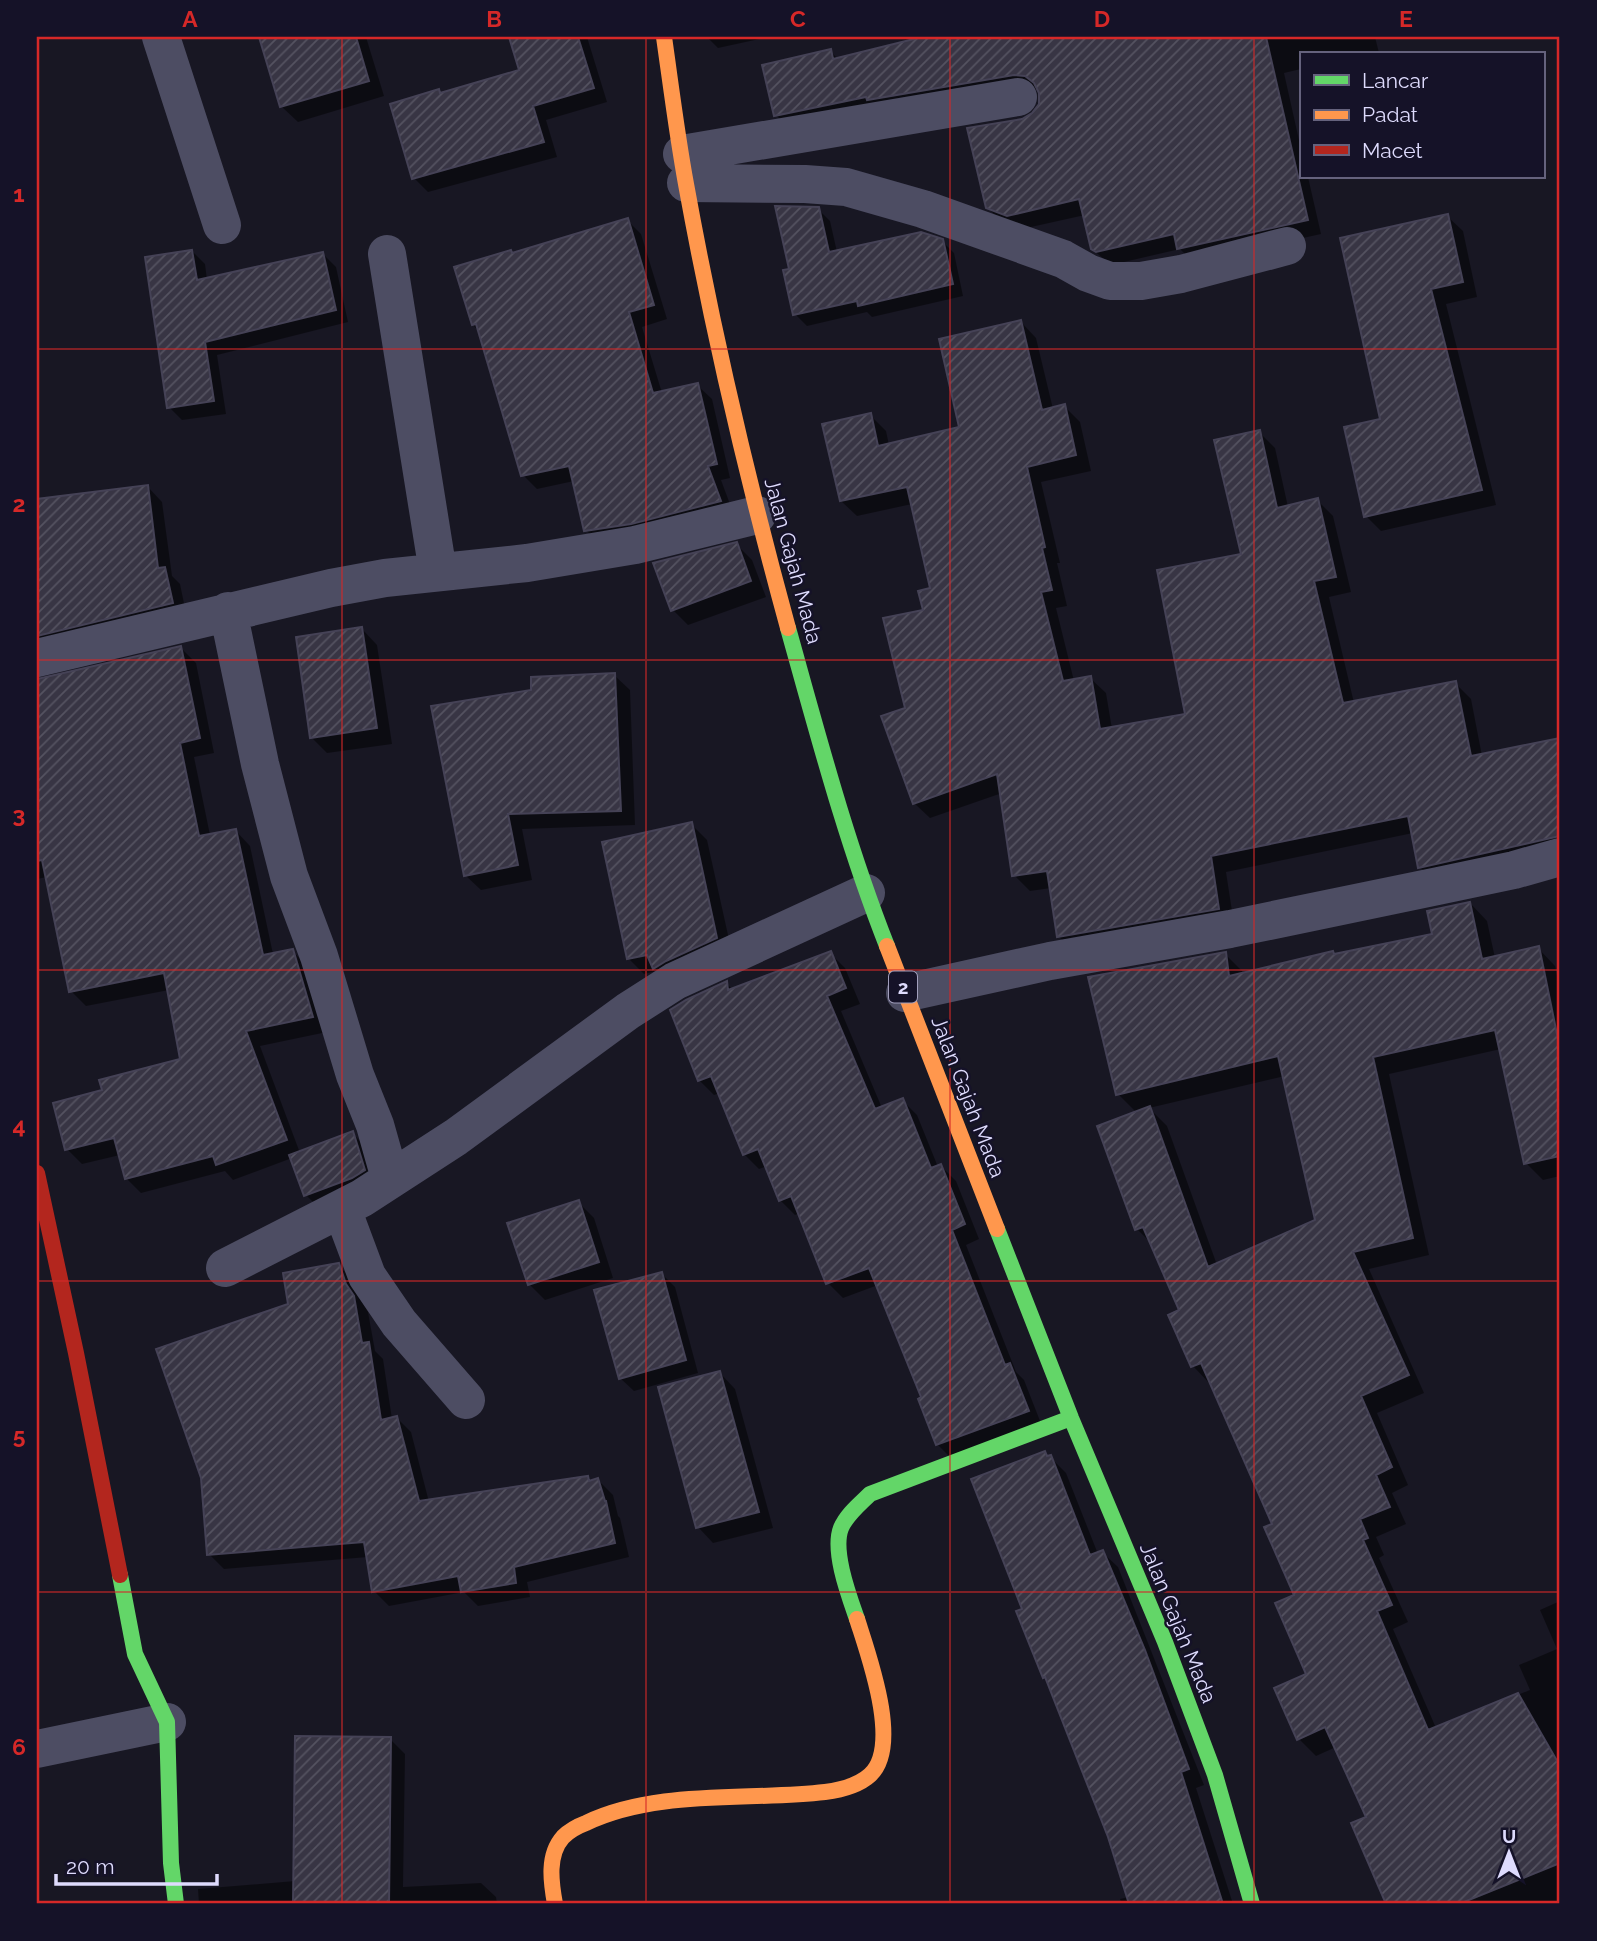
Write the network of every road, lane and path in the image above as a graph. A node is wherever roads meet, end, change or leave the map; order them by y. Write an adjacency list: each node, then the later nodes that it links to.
1 (161, 37): 5 (street)
2 (664, 37): 4 (main road, Jalan Gajah Mada / 2)
3 (1018, 97): 4 (street)
4 (684, 169): 6 (street); 8 (main road, Jalan Gajah Mada / 2)
5 (222, 225)
6 (1287, 246)
7 (387, 254): 9 (street)
8 (757, 515): 9 (street); 13 (main road, Jalan Gajah Mada / 2)
9 (438, 572): 10 (street)
10 (228, 611): 11 (street); 16 (street)
11 (37, 658)
12 (1560, 857): 14 (street)
13 (866, 893): 14 (main road, Jalan Gajah Mada / 2); 16 (street)
14 (905, 993): 20 (main road, Jalan Gajah Mada / 2)
15 (37, 1173): 21 (main road)
16 (393, 1178): 17 (street)
17 (342, 1209): 18 (street); 19 (street)
18 (225, 1268)
19 (467, 1400)
20 (1071, 1418): 24 (main road); 25 (main road, Jalan Gajah Mada / 2)
21 (167, 1722): 22 (street); 23 (main road)
22 (37, 1749)
23 (176, 1904)
24 (555, 1904)
25 (1252, 1904)

